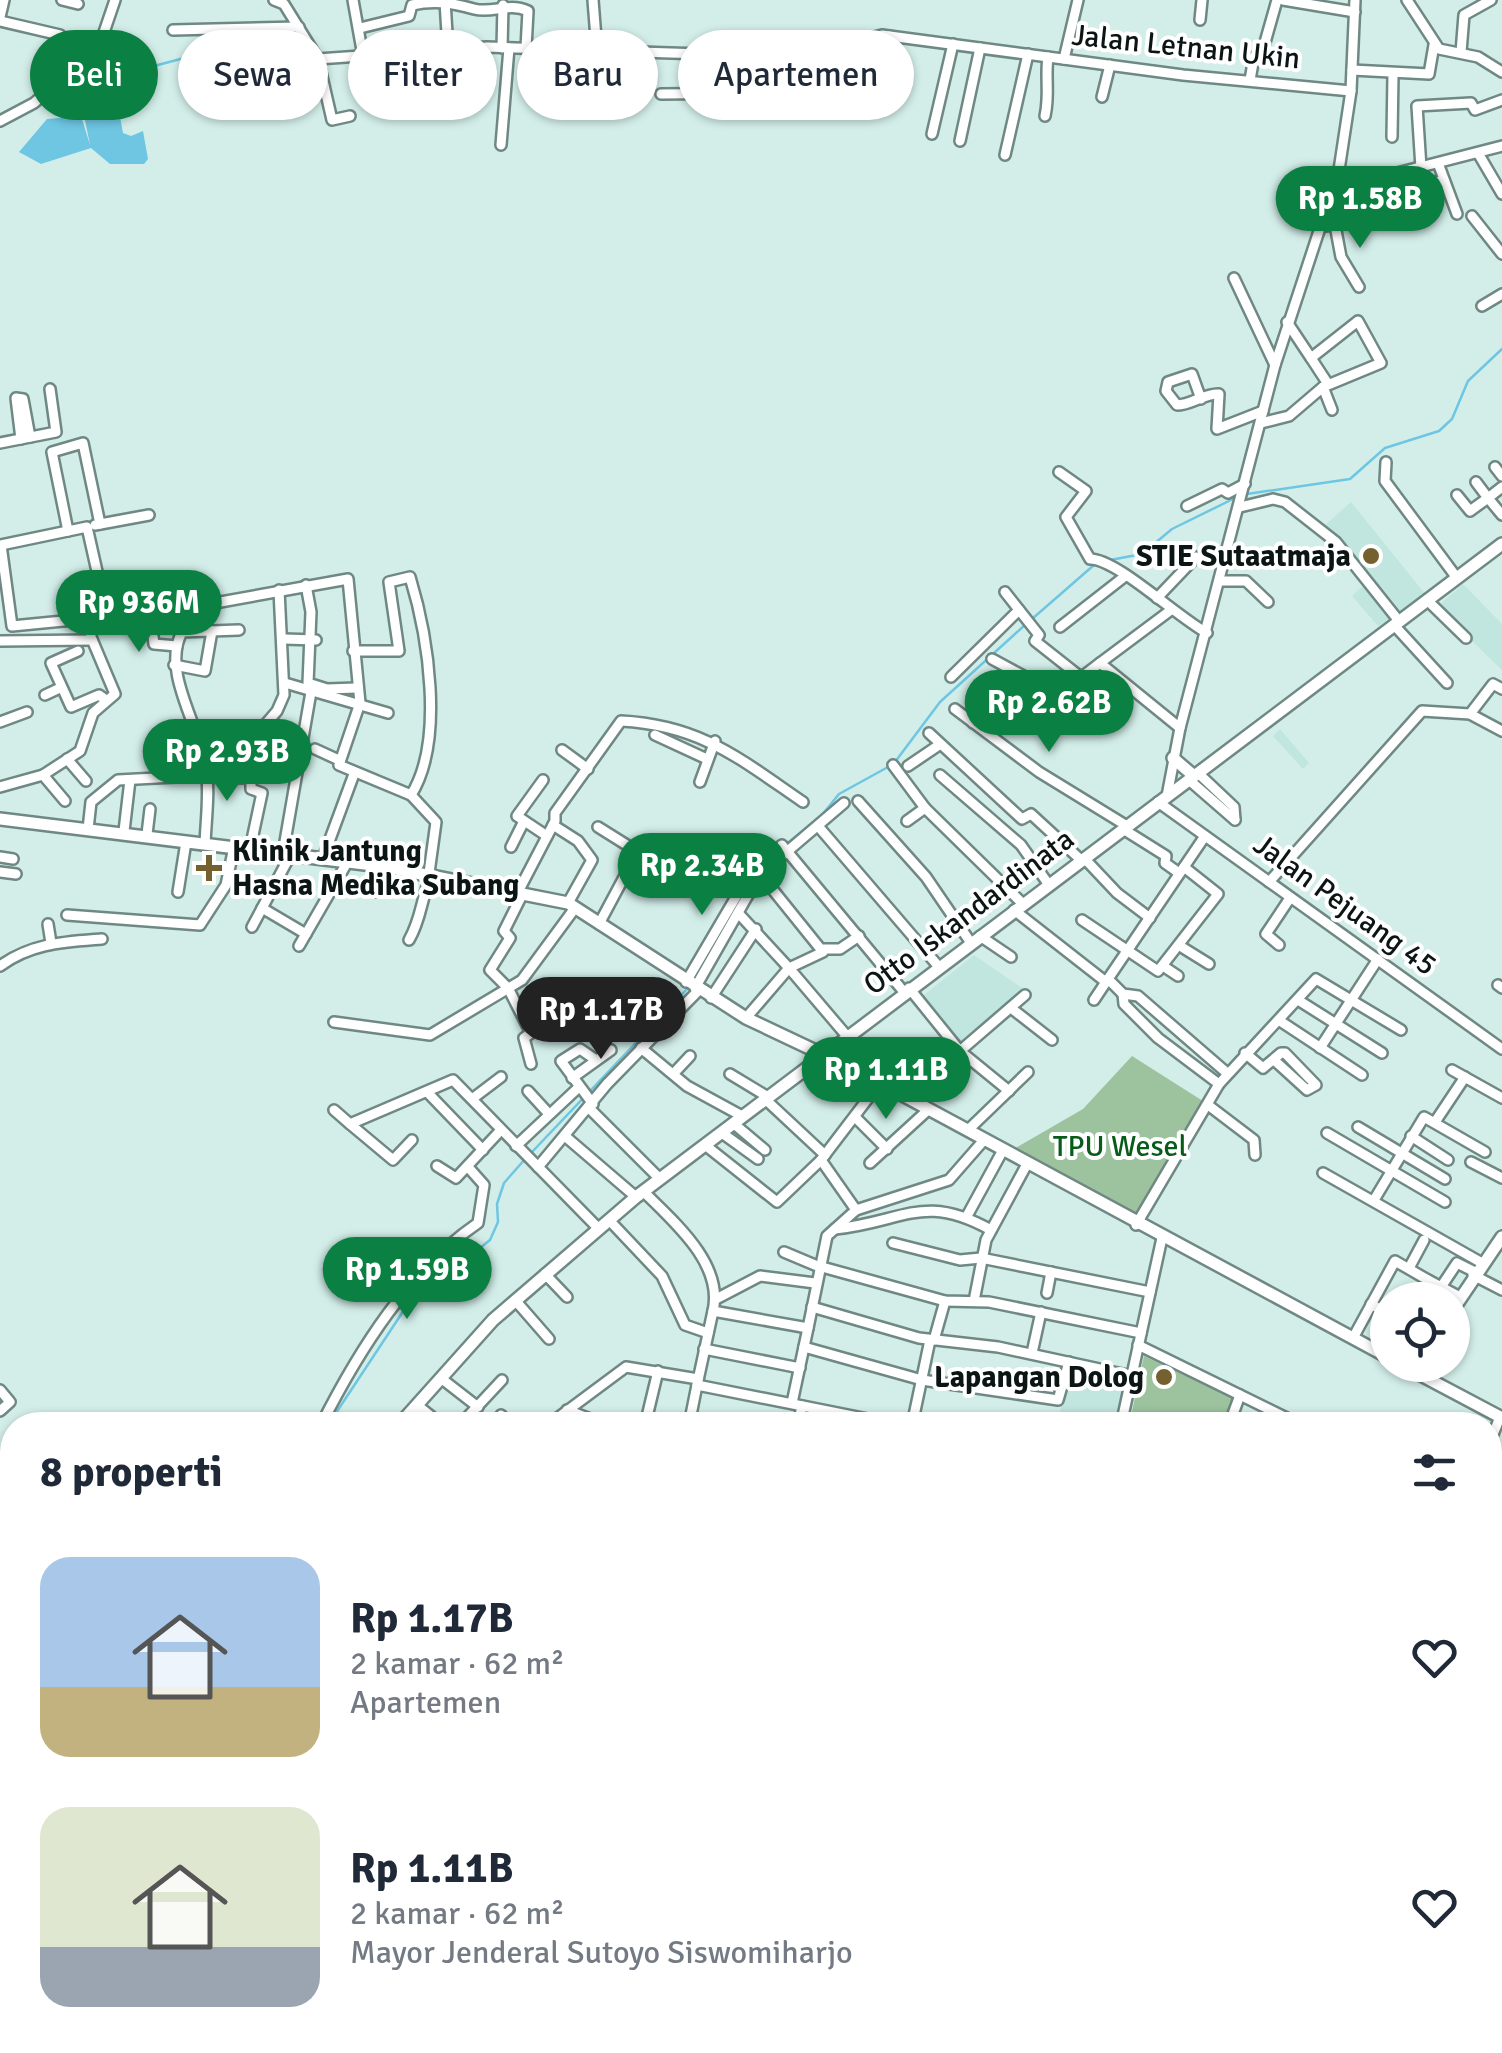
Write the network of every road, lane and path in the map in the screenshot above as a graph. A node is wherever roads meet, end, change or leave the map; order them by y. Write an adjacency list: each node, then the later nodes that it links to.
1 (4, 0): 18 (street)
2 (62, 0): 14 (street)
3 (115, 0): 52 (street)
4 (274, 0): 15 (street)
5 (353, 0): 21 (street)
6 (592, 0): 27 (street)
7 (1078, 0): 38 (street)
8 (1200, 0): 19 (street)
9 (1280, 0): 17 (street); 43 (street)
10 (1355, 0): 17 (street)
11 (1406, 0): 30 (street)
12 (1492, 0): 35 (street)
13 (445, 1): 16 (street); 21 (street); 25 (street)
14 (78, 4)
15 (286, 4): 20 (street)
16 (503, 6): 26 (street); 32 (street)
17 (1354, 12): 41 (street)
18 (0, 19): 22 (street)
19 (1200, 20)
20 (299, 27): 23 (street); 24 (street)
21 (360, 28)
22 (41, 30)
23 (173, 30)
24 (301, 30)
25 (447, 30)
26 (527, 30)
27 (598, 30)
28 (914, 39): 29 (street, Jalan Letnan Ukin)
29 (954, 44): 34 (street, Jalan Letnan Ukin); 53 (street)
30 (1434, 44): 35 (street); 42 (street)
31 (497, 48): 32 (street, Jalan Letnan Ukin)
32 (505, 48): 33 (street, Jalan Letnan Ukin); 56 (street)
33 (517, 48)
34 (980, 48): 36 (street, Jalan Letnan Ukin); 55 (street)
35 (1461, 52): 40 (street)
36 (1028, 54): 37 (street, Jalan Letnan Ukin); 59 (street)
37 (1048, 56): 38 (street, Jalan Letnan Ukin); 51 (street)
38 (1064, 58): 39 (street, Jalan Letnan Ukin)
39 (1110, 65): 43 (street, Jalan Letnan Ukin); 47 (street)
40 (1500, 66)
41 (1357, 70): 42 (street); 44 (street)
42 (1392, 74): 54 (street)
43 (1250, 80): 44 (street, Jalan Letnan Ukin)
44 (1351, 91): 65 (street)
45 (660, 94): 46 (street)
46 (678, 94)
47 (1102, 98)
48 (1502, 100): 61 (street)
49 (328, 103): 50 (street)
50 (348, 116)
51 (1045, 116)
52 (0, 121)
53 (932, 134)
54 (1392, 137)
55 (960, 140)
56 (501, 144)
57 (1502, 146): 58 (street)
58 (1478, 153): 60 (street); 64 (street)
59 (1005, 155)
60 (1438, 163): 61 (street); 62 (street)
61 (1420, 168): 65 (street)
62 (1444, 180): 63 (street); 67 (street)
63 (1394, 194)
64 (1502, 194)
65 (1330, 197): 70 (street)
66 (1422, 207): 69 (street)
67 (1457, 214)
68 (1472, 216): 71 (street)
69 (1335, 224): 70 (street); 73 (street)
70 (1318, 227): 76 (street)
71 (1502, 254)
72 (1234, 278): 78 (street)
73 (1359, 287)
74 (1502, 294): 75 (street)
75 (1482, 306)
76 (1287, 322): 77 (street); 78 (street)
77 (1311, 358): 79 (street); 79 (street)
78 (1275, 365): 83 (street)
79 (1326, 385): 82 (street); 84 (street)
80 (50, 388): 85 (street)
81 (1202, 399): 83 (street)
82 (1332, 410)
83 (1263, 412): 84 (street)
84 (1261, 423): 89 (street)
85 (0, 443)
86 (1386, 462): 104 (street)
87 (1060, 472): 103 (street)
88 (1476, 482): 92 (street)
89 (1245, 486): 93 (street); 94 (street)
90 (1502, 487): 92 (street)
91 (1458, 495): 92 (street)
92 (1488, 498): 95 (street)
93 (1240, 504): 105 (street); 117 (street)
94 (1186, 506)
95 (1502, 515)
96 (149, 516): 97 (street)
97 (100, 524): 98 (street); 99 (street)
98 (87, 527): 99 (street); 109 (street)
99 (68, 531): 100 (street)
100 (1, 540): 118 (street)
101 (1502, 544): 104 (main road, Otto Iskandardinata)
102 (1196, 556): 110 (street)
103 (1124, 578): 110 (street); 120 (street)
104 (1457, 578): 111 (main road, Otto Iskandardinata)
105 (1222, 581): 112 (street); 123 (street)
106 (306, 585): 107 (street); 127 (street); 131 (street)
107 (279, 590): 114 (street); 125 (street)
108 (1005, 592): 115 (street)
109 (104, 598)
110 (1157, 598): 113 (street)
111 (1427, 600): 117 (main road, Otto Iskandardinata); 124 (street)
112 (1268, 602)
113 (1171, 610): 123 (street); 133 (street)
114 (150, 614): 116 (street); 129 (street)
115 (1024, 618): 136 (street); 138 (street)
116 (90, 620): 118 (street); 126 (street)
117 (1396, 623): 139 (street); 178 (main road, Otto Iskandardinata)
118 (12, 626): 119 (street)
119 (0, 627)
120 (1060, 627)
121 (239, 630): 122 (street)
122 (212, 632): 129 (street); 134 (street)
123 (1207, 633): 158 (street)
124 (1466, 638)
125 (284, 639): 127 (street); 137 (street)
126 (92, 640): 128 (street); 146 (street)
127 (312, 640): 142 (street)
128 (0, 641)
129 (177, 646): 134 (street)
130 (78, 650): 141 (street)
131 (353, 651): 142 (street); 185 (street)
132 (992, 659): 135 (street)
133 (1100, 663): 136 (street); 158 (street)
134 (174, 666): 172 (street)
135 (1016, 675): 140 (street); 156 (street)
136 (1078, 676): 140 (street)
137 (285, 677): 144 (street); 162 (street)
138 (952, 677)
139 (1447, 682)
140 (1058, 685): 157 (street)
141 (60, 688): 145 (street); 148 (street)
142 (356, 688): 147 (street)
143 (1502, 689): 152 (street)
144 (311, 692): 147 (street); 166 (street)
145 (45, 695)
146 (106, 700): 148 (street); 168 (street)
147 (360, 703): 151 (street); 170 (street)
148 (70, 707): 154 (street)
149 (954, 709): 156 (street)
150 (27, 712): 155 (street)
151 (388, 713)
152 (1470, 714): 159 (street); 225 (street)
153 (1502, 715): 159 (street)
154 (76, 721)
155 (0, 722)
156 (974, 723): 198 (street)
157 (1110, 726)
158 (1180, 728): 167 (street)
159 (1498, 729)
160 (928, 733): 164 (street)
161 (655, 735): 163 (street); 169 (street); 174 (street)
162 (251, 739): 166 (street); 172 (street)
163 (715, 741): 169 (street); 189 (street)
164 (939, 745): 173 (street); 217 (street)
165 (562, 750): 174 (street)
166 (298, 752): 170 (street); 212 (street)
167 (1173, 758): 178 (main road); 186 (street)
168 (68, 759): 175 (street); 182 (street)
169 (708, 759): 183 (street)
170 (339, 760): 176 (street)
171 (893, 765): 191 (street)
172 (206, 766): 179 (street); 180 (street)
173 (908, 766)
174 (588, 769): 196 (street)
175 (42, 774): 184 (street); 187 (street)
176 (354, 774): 185 (street); 216 (street)
177 (940, 775): 226 (street)
178 (1194, 776): 178 (street); 186 (main road, Otto Iskandardinata)
179 (207, 778): 206 (street); 209 (street)
180 (130, 780): 200 (street); 201 (street)
181 (544, 780): 195 (street)
182 (86, 781)
183 (700, 782)
184 (0, 787)
185 (411, 795): 223 (street)
186 (1162, 799): 198 (main road, Otto Iskandardinata); 204 (street, Jalan Pejuang 45)
187 (65, 801)
188 (858, 801): 247 (street)
189 (803, 802)
190 (844, 803): 197 (street)
191 (925, 808): 194 (street); 233 (street)
192 (150, 809): 202 (street)
193 (0, 819): 200 (main road)
194 (907, 821)
195 (524, 822): 203 (street); 207 (street)
196 (553, 825): 203 (street); 232 (street)
197 (818, 826): 210 (street); 259 (street)
198 (1125, 827): 217 (main road, Otto Iskandardinata); 220 (street)
199 (598, 828): 211 (street)
200 (88, 829): 201 (main road)
201 (124, 832): 202 (main road)
202 (147, 834): 205 (main road)
203 (547, 836): 229 (street)
204 (1205, 836): 220 (street); 225 (street, Jalan Pejuang 45)
205 (186, 842): 206 (main road); 227 (street)
206 (206, 844): 208 (main road)
207 (511, 846)
208 (234, 848): 209 (main road); 236 (street)
209 (250, 849): 212 (main road)
210 (784, 849): 222 (street); 222 (street); 244 (street)
211 (638, 852): 230 (street); 240 (street)
212 (287, 854): 216 (main road); 234 (street)
213 (719, 856): 222 (street)
214 (0, 858): 215 (street)
215 (13, 858)
216 (322, 858): 218 (main road)
217 (1083, 859): 226 (main road, Otto Iskandardinata); 237 (street)
218 (348, 861): 219 (main road); 243 (street)
219 (381, 866): 223 (main road); 228 (street)
220 (1181, 870): 237 (street); 251 (street)
221 (0, 872): 224 (street)
222 (758, 872): 235 (street); 252 (street); 264 (street)
223 (430, 873): 229 (main road); 246 (street)
224 (16, 874)
225 (1269, 882): 231 (street, Jalan Pejuang 45)
226 (1049, 885): 233 (main road, Otto Iskandardinata)
227 (178, 892)
228 (375, 892)
229 (521, 892): 232 (main road); 263 (street)
230 (705, 894)
231 (1290, 898): 249 (street); 255 (street, Jalan Pejuang 45)
232 (571, 906): 240 (main road); 263 (street)
233 (1018, 907): 247 (main road, Otto Iskandardinata); 262 (street)
234 (262, 908): 241 (street); 243 (street)
235 (740, 914): 242 (street); 264 (street)
236 (67, 915)
237 (1150, 918): 253 (street)
238 (1082, 920): 253 (street)
239 (48, 924): 248 (street)
240 (599, 924): 264 (main road)
241 (252, 927)
242 (756, 929): 260 (street); 264 (street)
243 (306, 934): 250 (street)
244 (859, 936): 252 (street); 265 (street)
245 (102, 939): 248 (street)
246 (409, 940)
247 (975, 940): 254 (street); 259 (main road, Otto Iskandardinata)
248 (50, 943): 257 (street)
249 (1280, 945)
250 (299, 946)
251 (1180, 946): 256 (street); 258 (street)
252 (824, 949): 260 (street)
253 (1127, 951): 258 (street); 262 (street)
254 (1010, 957)
255 (1378, 960): 270 (street); 280 (street, Jalan Pejuang 45)
256 (1209, 964)
257 (0, 966)
258 (1163, 966): 261 (street)
259 (939, 967): 265 (main road, Otto Iskandardinata)
260 (789, 968): 272 (street); 277 (street)
261 (1178, 976)
262 (1107, 981): 266 (street); 268 (street)
263 (508, 988): 274 (street); 291 (street)
264 (695, 988): 272 (main road); 281 (street)
265 (906, 990): 277 (main road, Otto Iskandardinata); 284 (street)
266 (1123, 994): 295 (street); 301 (street)
267 (1024, 995): 271 (street)
268 (1094, 1000)
269 (1298, 1000): 270 (street); 273 (street); 275 (street)
270 (1352, 1000): 275 (street); 276 (street)
271 (1010, 1008): 279 (street); 284 (street)
272 (746, 1018): 288 (main road)
273 (1280, 1021): 282 (street); 285 (street)
274 (334, 1022)
275 (1336, 1024): 282 (street); 286 (street)
276 (1400, 1030)
277 (846, 1035): 288 (main road, Otto Iskandardinata)
278 (1502, 1035): 280 (street)
279 (1052, 1040)
280 (1498, 1046)
281 (641, 1048): 293 (street); 305 (street)
282 (1320, 1048): 297 (street)
283 (611, 1050): 289 (street)
284 (960, 1051): 302 (street)
285 (1245, 1053): 290 (street); 295 (street)
286 (1382, 1053)
287 (690, 1056): 293 (street)
288 (822, 1056): 300 (main road); 306 (main road, Otto Iskandardinata)
289 (596, 1060): 305 (street); 305 (street)
290 (1274, 1060): 290 (street)
291 (532, 1064)
292 (1452, 1070): 299 (street)
293 (675, 1072): 314 (street)
294 (1028, 1072): 302 (street)
295 (1227, 1073): 301 (street)
296 (730, 1074): 306 (street)
297 (1362, 1075)
298 (502, 1077): 308 (street)
299 (1465, 1077): 307 (street); 315 (street)
300 (879, 1084): 311 (main road); 313 (street)
301 (1219, 1084): 309 (street)
302 (1008, 1091): 318 (street)
303 (528, 1092): 312 (street)
304 (429, 1094): 308 (street); 316 (street); 329 (street)
305 (584, 1095): 312 (street); 323 (street); 347 (street)
306 (766, 1098): 314 (main road, Otto Iskandardinata); 335 (street)
307 (1502, 1098)
308 (472, 1099): 319 (street)
309 (1208, 1105): 334 (street); 355 (street)
310 (334, 1110): 316 (street)
311 (928, 1110): 318 (main road); 328 (street)
312 (550, 1114): 327 (street)
313 (855, 1118): 328 (street); 335 (street)
314 (737, 1120): 321 (main road, Otto Iskandardinata); 330 (street)
315 (1435, 1122): 322 (street); 333 (street)
316 (350, 1124): 324 (street)
317 (1358, 1127): 332 (street)
318 (968, 1130): 325 (main road)
319 (500, 1132): 327 (street); 329 (street)
320 (1326, 1132): 344 (street)
321 (722, 1133): 326 (main road, Otto Iskandardinata); 336 (street)
322 (1411, 1136): 332 (street); 337 (street)
323 (566, 1137): 341 (street); 349 (street)
324 (412, 1140)
325 (984, 1140): 331 (main road); 352 (street)
326 (705, 1145): 335 (street); 347 (main road, Otto Iskandardinata)
327 (519, 1149): 341 (street)
328 (887, 1149): 339 (street)
329 (483, 1150): 343 (street)
330 (766, 1150)
331 (1003, 1150): 340 (main road); 353 (street)
332 (1401, 1152): 344 (street); 348 (street)
333 (1485, 1152)
334 (1255, 1155)
335 (823, 1158): 352 (street)
336 (758, 1159)
337 (1448, 1160)
338 (1472, 1162): 346 (street)
339 (870, 1163)
340 (1027, 1164): 355 (main road); 358 (street)
341 (536, 1165): 356 (street)
342 (437, 1166): 343 (street)
343 (468, 1167): 415 (street)
344 (1390, 1170): 350 (street); 351 (street)
345 (1322, 1174): 350 (street)
346 (1502, 1178)
347 (660, 1179): 349 (main road, Otto Iskandardinata)
348 (1445, 1179)
349 (640, 1194): 354 (main road, Otto Iskandardinata); 380 (street)
350 (1374, 1200): 367 (street)
351 (1445, 1202)
352 (856, 1210): 357 (street)
353 (967, 1216): 357 (street); 358 (street)
354 (609, 1220): 356 (main road, Otto Iskandardinata); 389 (street)
355 (1136, 1225): 360 (main road)
356 (599, 1229): 369 (main road, Otto Iskandardinata)
357 (834, 1230): 365 (street)
358 (989, 1234): 364 (street)
359 (1502, 1237): 367 (main road)
360 (1162, 1238): 377 (street); 391 (main road)
361 (1424, 1240): 366 (street)
362 (893, 1243): 364 (street)
363 (784, 1252): 365 (street)
364 (981, 1258): 368 (street); 383 (street)
365 (822, 1267): 375 (street); 382 (street)
366 (1409, 1268): 370 (street); 371 (street)
367 (1477, 1270): 373 (street); 374 (main road); 376 (street)
368 (1052, 1272): 377 (street); 378 (street)
369 (545, 1274): 379 (street); 381 (main road, Otto Iskandardinata)
370 (1428, 1280): 372 (street)
371 (1383, 1282)
372 (1432, 1282)
373 (1444, 1282)
374 (1470, 1282)
375 (815, 1283): 380 (street); 385 (street)
376 (1502, 1290)
377 (1150, 1292): 390 (street)
378 (1047, 1293)
379 (567, 1296)
380 (716, 1299): 386 (street)
381 (514, 1300): 392 (street); 403 (main road, Otto Iskandardinata)
382 (944, 1301): 383 (street); 393 (street)
383 (974, 1301): 387 (street)
384 (1370, 1306): 391 (street)
385 (812, 1307): 388 (street); 393 (street)
386 (713, 1311): 388 (street); 389 (street)
387 (1041, 1312): 390 (street); 398 (street)
388 (808, 1328): 395 (street)
389 (708, 1333): 397 (street)
390 (1142, 1333): 394 (street)
391 (1353, 1338): 396 (main road)
392 (549, 1340)
393 (932, 1340): 398 (street); 405 (street)
394 (1138, 1345): 402 (street); 409 (street)
395 (804, 1347): 400 (street); 405 (street)
396 (1370, 1347)
397 (704, 1349): 400 (street); 406 (street)
398 (1032, 1353): 399 (street)
399 (1068, 1362): 402 (street); 405 (street)
400 (800, 1368): 410 (street)
401 (658, 1371): 406 (street); 413 (street); 421 (street)
402 (1132, 1376): 426 (street)
403 (442, 1379): 411 (main road, Otto Iskandardinata); 412 (street)
404 (502, 1380): 412 (street)
405 (922, 1380): 425 (street)
406 (697, 1382): 410 (street); 422 (street)
407 (1441, 1382): 429 (main road)
408 (0, 1390): 414 (street)
409 (1240, 1395): 427 (street); 428 (street)
410 (797, 1404): 423 (street); 424 (street)
411 (417, 1405): 416 (main road, Otto Iskandardinata); 417 (street)
412 (478, 1407): 418 (street)
413 (567, 1410): 419 (street); 420 (street)
414 (0, 1412)
415 (329, 1412)
416 (411, 1412)
417 (426, 1412)
418 (473, 1412)
419 (564, 1412)
420 (572, 1412)
421 (648, 1412)
422 (692, 1412)
423 (797, 1412)
424 (835, 1412)
425 (915, 1412)
426 (1123, 1412)
427 (1234, 1412)
428 (1275, 1412)
429 (1492, 1412)

